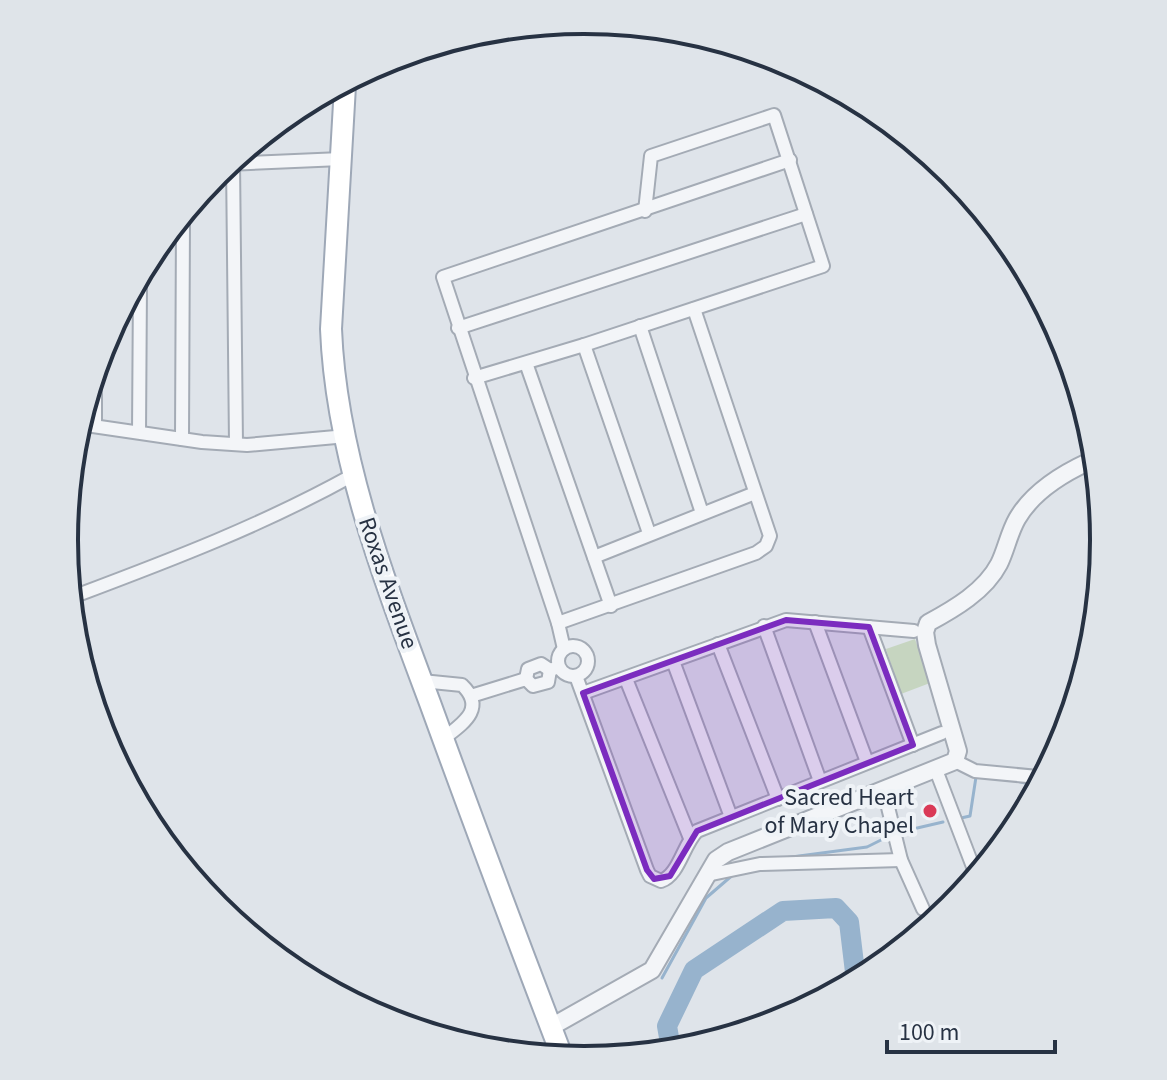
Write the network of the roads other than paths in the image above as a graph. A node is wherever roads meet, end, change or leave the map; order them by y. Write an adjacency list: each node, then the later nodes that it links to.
1 (345, 95): 2 (main road, Roxas Avenue)
2 (341, 159): 4 (street); 18 (main road, Roxas Avenue)
3 (790, 160): 6 (street); 6 (street); 7 (street)
4 (247, 162)
5 (231, 177): 20 (street)
6 (645, 211): 12 (street)
7 (806, 214): 10 (street); 12 (street)
8 (183, 231): 19 (street)
9 (140, 297): 17 (street)
10 (694, 309): 11 (street); 23 (street)
11 (640, 326): 13 (street); 24 (street)
12 (458, 328): 15 (street)
13 (584, 345): 14 (street); 25 (street)
14 (526, 363): 15 (street); 26 (street)
15 (474, 378): 30 (street)
16 (90, 425): 17 (street)
17 (139, 432): 19 (street)
18 (347, 436): 20 (street); 22 (main road, Roxas Avenue)
19 (182, 439): 20 (street)
20 (236, 444)
21 (1084, 464): 46 (street)
22 (353, 475): 27 (street); 40 (main road, Roxas Avenue)
23 (755, 493): 24 (street); 28 (street)
24 (702, 513): 25 (street)
25 (649, 533): 26 (street)
26 (594, 557): 28 (street)
27 (81, 594)
28 (611, 606): 30 (street)
29 (815, 622): 31 (street); 32 (street); 47 (street)
30 (558, 623): 35 (street)
31 (764, 626): 34 (street); 50 (street)
32 (869, 627): 33 (street); 45 (street)
33 (914, 631)
34 (718, 644): 36 (street); 52 (street)
35 (564, 649): 37 (street); 38 (street)
36 (673, 661): 39 (street); 53 (street)
37 (555, 668): 38 (street); 42 (street)
38 (576, 676): 41 (street)
39 (626, 679): 41 (street); 54 (street)
40 (422, 681): 42 (street); 44 (main road, Roxas Avenue)
41 (583, 693): 54 (street)
42 (471, 696): 44 (street)
43 (942, 733): 45 (street)
44 (443, 739): 59 (main road, Roxas Avenue)
45 (913, 745): 47 (street)
46 (955, 761): 48 (street); 49 (street)
47 (867, 762): 50 (street)
48 (936, 770): 51 (street); 56 (street)
49 (1031, 776)
50 (820, 781): 52 (street)
51 (884, 791): 55 (street); 57 (street)
52 (778, 799): 53 (street)
53 (731, 817): 54 (street)
54 (690, 838)
55 (901, 860): 57 (street); 58 (street)
56 (972, 864)
57 (707, 875): 59 (street)
58 (923, 909)
59 (551, 1027): 60 (main road, Roxas Avenue)
60 (558, 1045)

